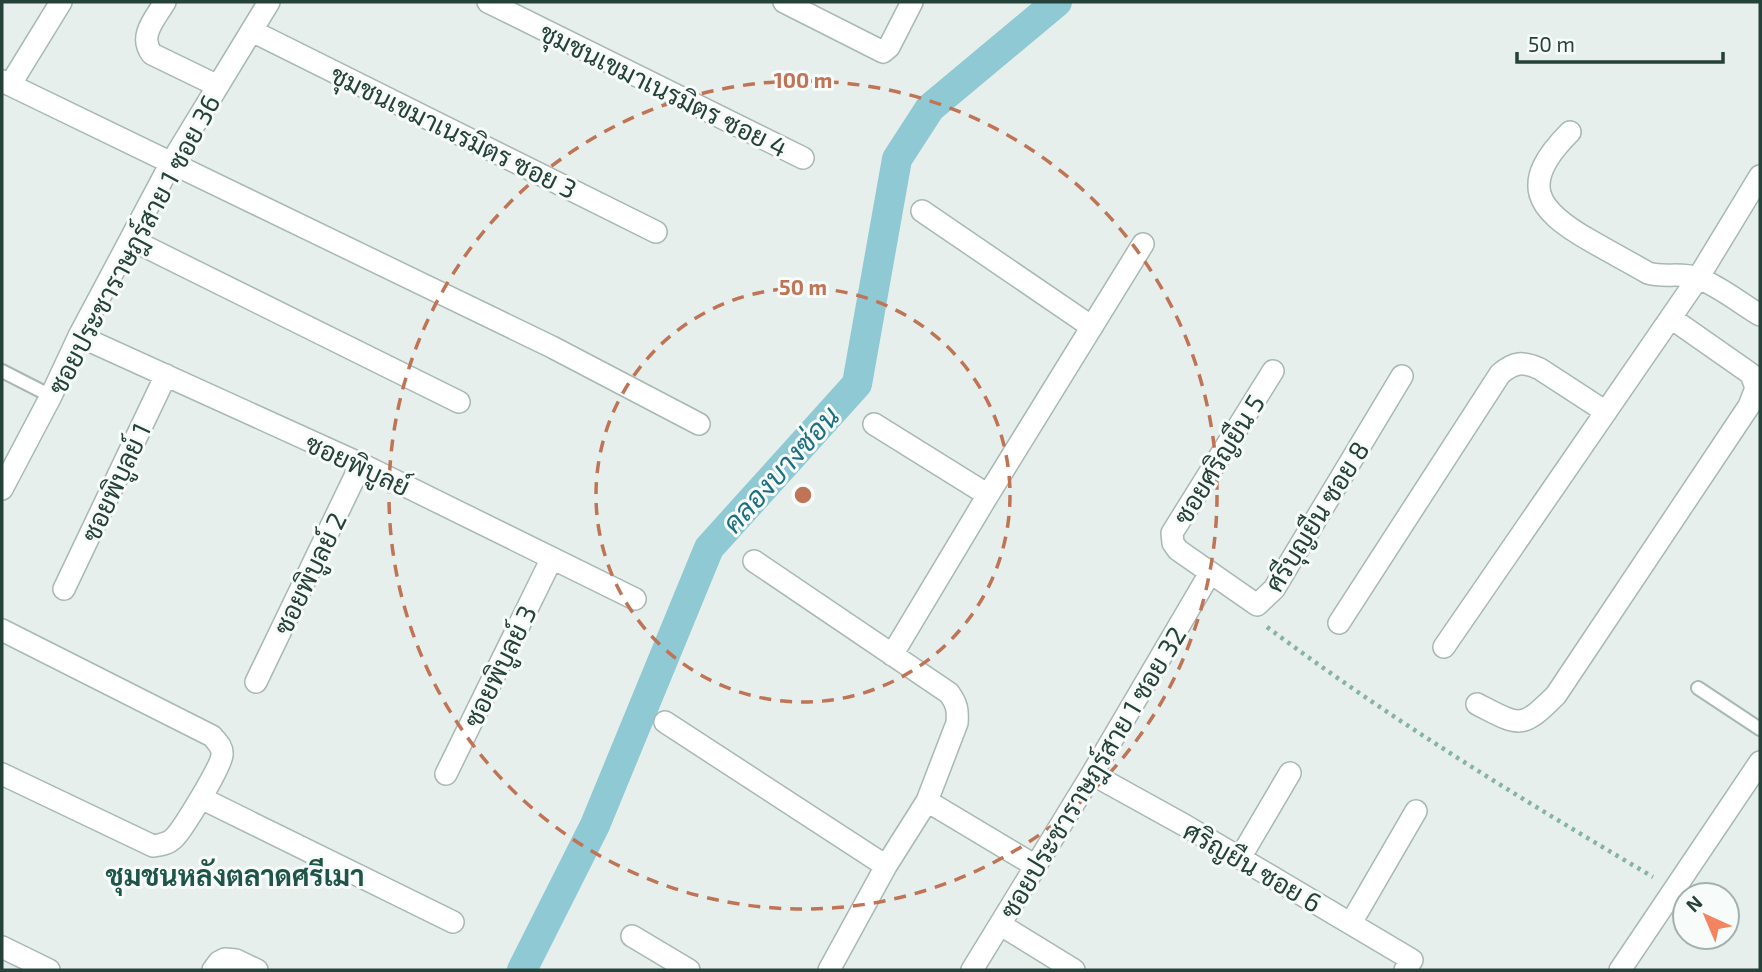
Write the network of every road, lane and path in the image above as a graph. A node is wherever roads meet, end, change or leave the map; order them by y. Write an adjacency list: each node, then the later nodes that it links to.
1 (61, 2): 8 (street)
2 (165, 2): 9 (street)
3 (270, 2): 7 (street, ซอยประชาราษฎร์สาย 1 ซอย 36)
4 (488, 2): 11 (street, ชุมชนเขมาเนรมิตร ซอย 4)
5 (784, 2): 6 (street)
6 (912, 2)
7 (252, 31): 9 (street, ซอยประชาราษฎร์สาย 1 ซอย 36); 15 (street, ชุมชนเขมาเนรมิตร ซอย 3)
8 (6, 83): 12 (street)
9 (218, 86): 12 (street, ซอยประชาราษฎร์สาย 1 ซอย 36)
10 (1570, 132): 18 (street)
11 (803, 158)
12 (171, 163): 16 (street, ซอยประชาราษฎร์สาย 1 ซอย 36); 30 (street)
13 (1760, 176): 18 (street)
14 (922, 211): 21 (street)
15 (656, 232)
16 (131, 240): 22 (street, ซอยประชาราษฎร์สาย 1 ซอย 36); 28 (street)
17 (1143, 244): 21 (street)
18 (1698, 278): 19 (street); 20 (street)
19 (1760, 314)
20 (1671, 318): 29 (street); 47 (street)
21 (1091, 327): 34 (street)
22 (79, 336): 25 (street, ซอยพิบูลย์); 27 (street, ซอยประชาราษฎร์สาย 1 ซอย 36)
23 (2, 371): 27 (lane)
24 (1273, 371): 37 (street, ซอยศริญยืน 5)
25 (166, 375): 32 (street, ซอยพิบูลย์); 38 (street, ซอยพิบูลย์ 1)
26 (1402, 376): 40 (street, ศรีบุญยืน ซอย 8)
27 (51, 396): 33 (street, ซอยประชาราษฎร์สาย 1 ซอย 36)
28 (459, 402)
29 (1606, 412): 41 (street); 43 (street)
30 (699, 424)
31 (874, 424): 34 (street)
32 (361, 464): 35 (street, ซอยพิบูลย์); 45 (street, ซอยพิบูลย์ 2)
33 (4, 477)
34 (988, 495): 44 (street)
35 (552, 558): 39 (street, ซอยพิบูลย์); 53 (street, ซอยพิบูลย์ 3)
36 (754, 561): 44 (street)
37 (1210, 573): 40 (street, ศรีบุญยืน ซอย 8); 54 (street, ซอยประชาราษฎร์สาย 1 ซอย 32)
38 (64, 589)
39 (635, 599)
40 (1257, 605): 62 (path)
41 (1339, 623)
42 (2, 630): 55 (street)
43 (1444, 647)
44 (892, 655): 56 (street)
45 (256, 682)
46 (1698, 688): 49 (lane)
47 (1477, 704)
48 (665, 722): 60 (street)
49 (1760, 729)
50 (1760, 762): 61 (street)
51 (1290, 773): 58 (street)
52 (2, 774): 55 (street)
53 (446, 774)
54 (1092, 774): 58 (street, ศริญยืน ซอย 6); 59 (street, ซอยประชาราษฎร์สาย 1 ซอย 32)
55 (201, 797): 64 (street)
56 (927, 801): 59 (street); 60 (street)
57 (1416, 811): 65 (street)
58 (1240, 858): 65 (street, ศริญยืน ซอย 6)
59 (1034, 865): 66 (street, ซอยประชาราษฎร์สาย 1 ซอย 32)
60 (887, 866): 74 (street)
61 (1679, 881)
62 (1671, 887)
63 (1671, 894): 77 (street)
64 (453, 922)
65 (1351, 923): 69 (street, ศริญยืน ซอย 6)
66 (1000, 925): 75 (street, ซอยประชาราษฎร์สาย 1 ซอย 32); 76 (street)
67 (632, 936): 73 (street)
68 (10, 957): 70 (street)
69 (1409, 965)
70 (49, 970)
71 (213, 970): 72 (street)
72 (257, 970)
73 (689, 970)
74 (829, 970)
75 (972, 970)
76 (1074, 970)
77 (1620, 970)

